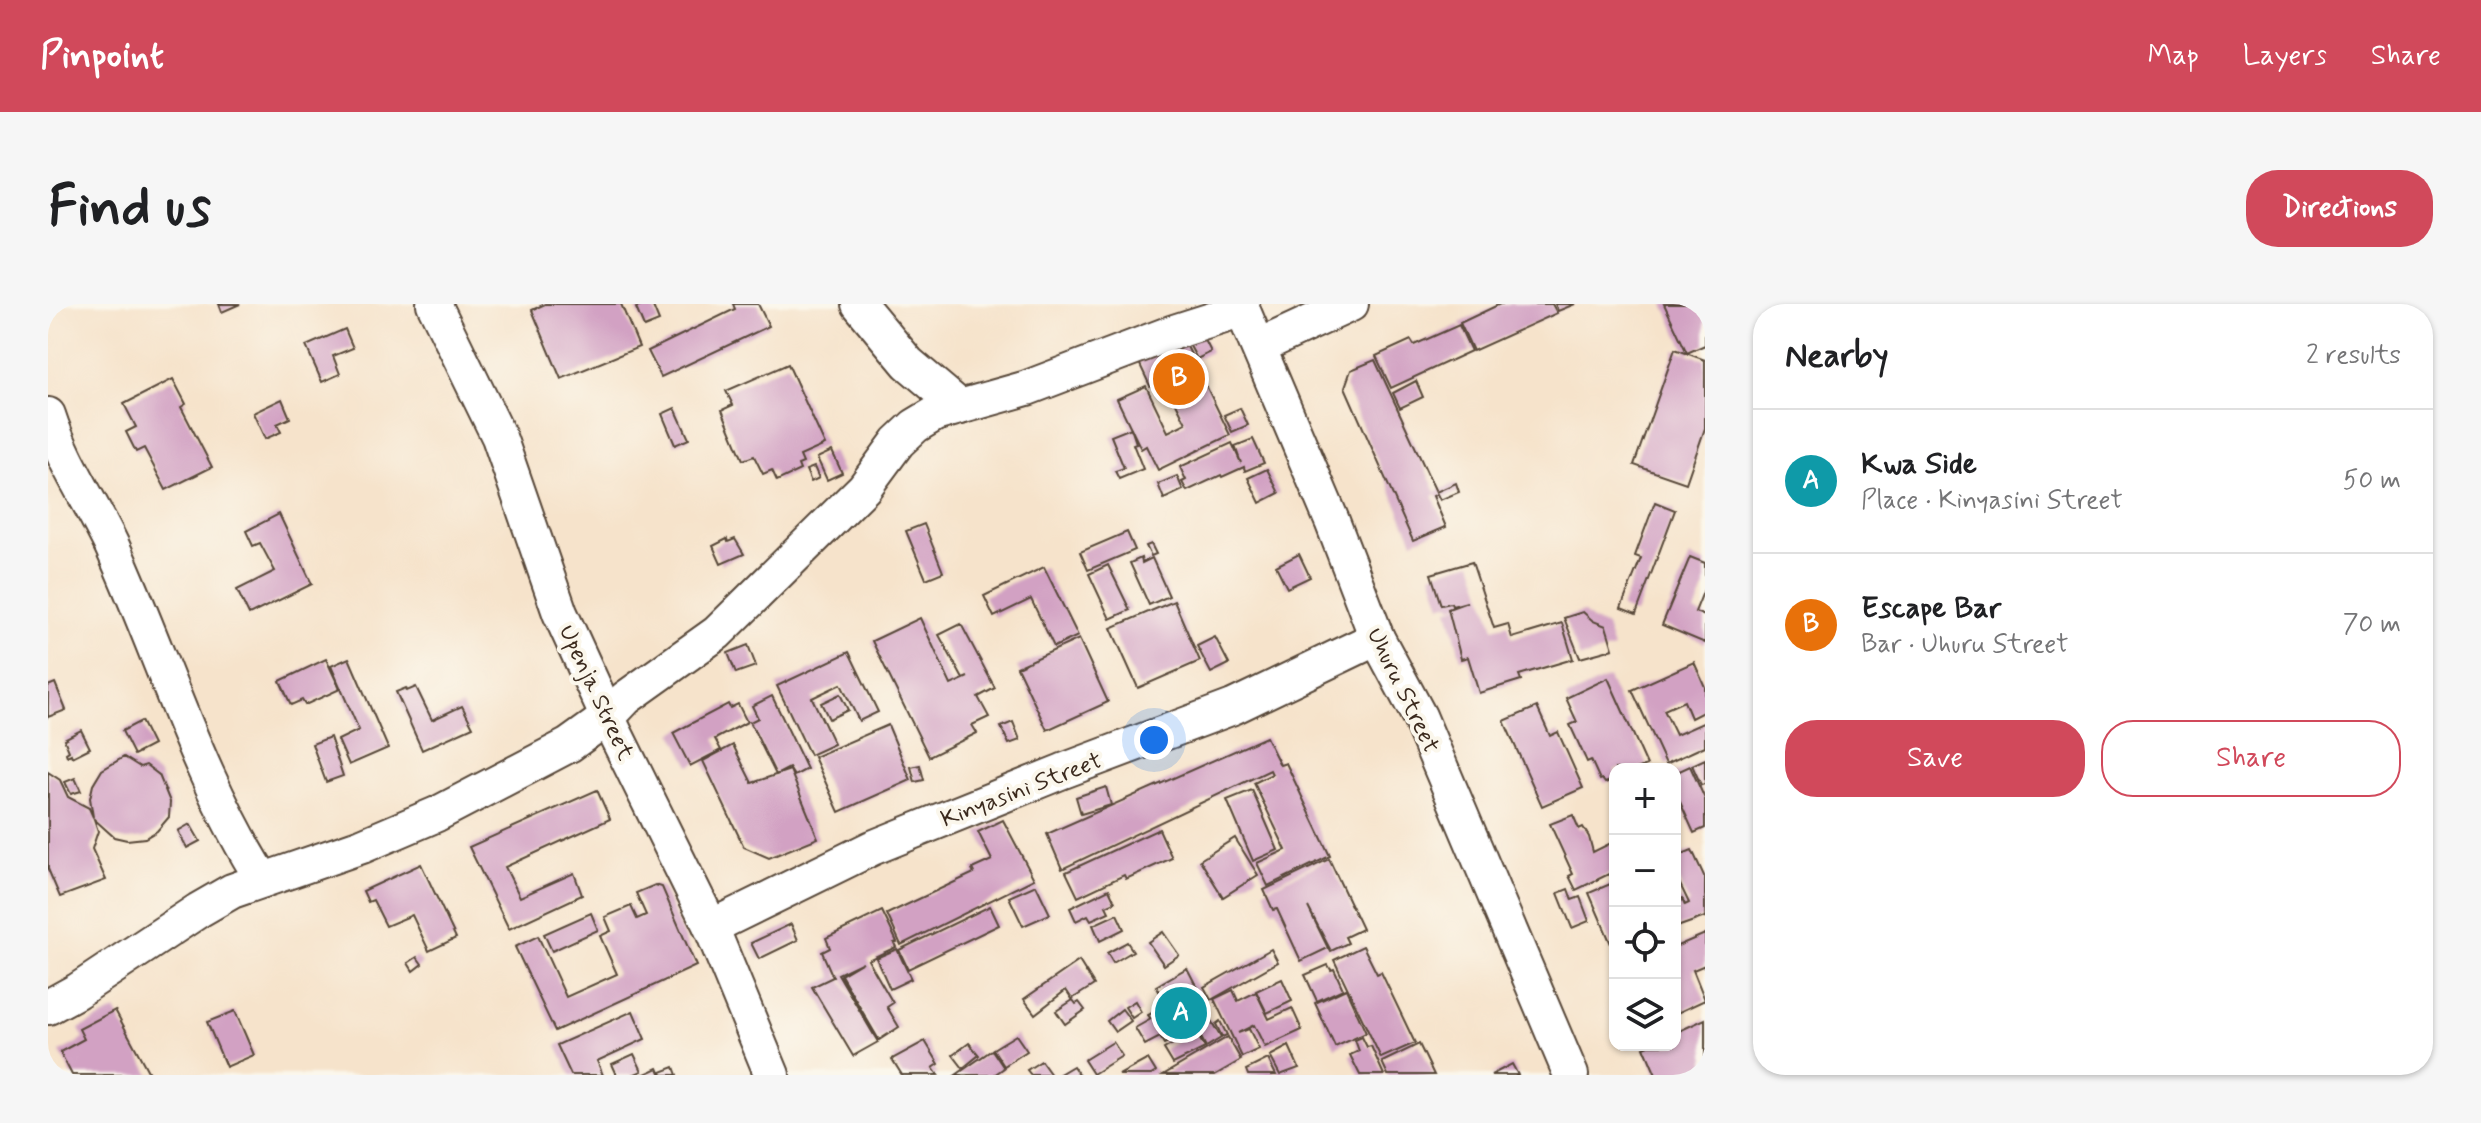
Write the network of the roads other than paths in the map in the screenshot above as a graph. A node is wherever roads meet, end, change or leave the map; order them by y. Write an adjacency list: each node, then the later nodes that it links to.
1 (434, 304): 9 (street, Upenja Street)
2 (859, 304): 6 (street)
3 (1351, 304): 5 (street)
4 (1241, 307): 5 (street, Uhuru Street); 6 (street)
5 (1260, 346): 8 (street, Uhuru Street)
6 (960, 407): 9 (street)
7 (48, 415): 10 (street)
8 (1377, 638): 11 (street, Kinyasini Street); 14 (street, Uhuru Street)
9 (608, 717): 10 (street); 11 (street, Upenja Street)
10 (263, 880): 12 (street)
11 (711, 927): 13 (street, Upenja Street)
12 (48, 1007)
13 (772, 1075)
14 (1571, 1075)

